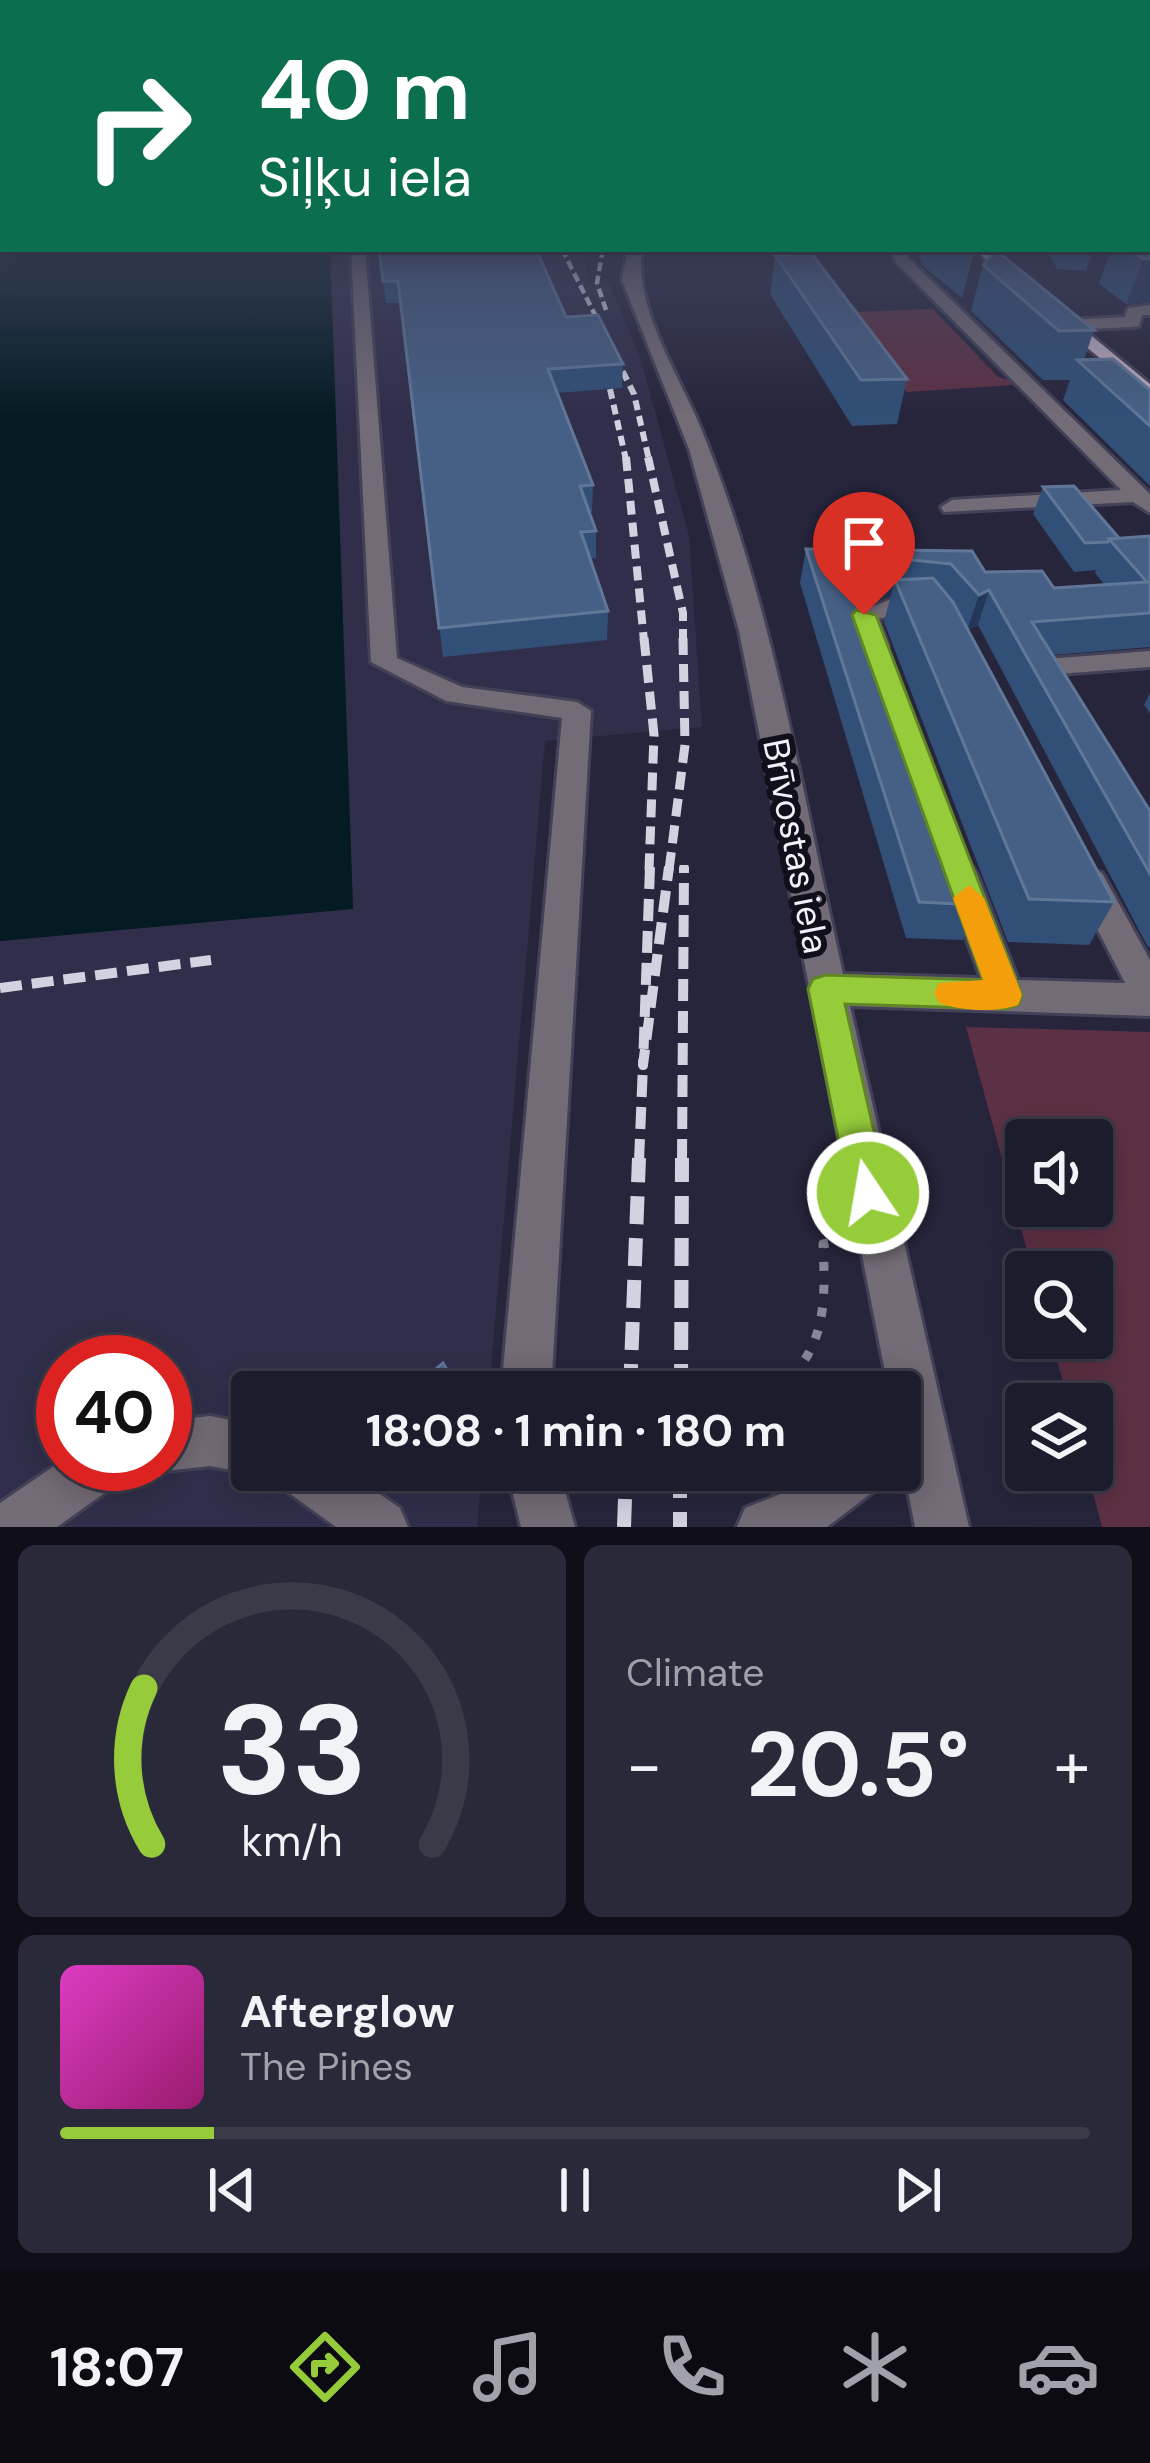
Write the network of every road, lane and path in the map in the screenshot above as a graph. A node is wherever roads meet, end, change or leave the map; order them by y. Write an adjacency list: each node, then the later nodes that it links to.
1 (358, 274): 22 (street)
2 (631, 274): 18 (street, Brīvostas iela)
3 (918, 274): 10 (street)
4 (1011, 274): 7 (main road)
5 (1150, 310): 6 (street)
6 (1141, 324): 7 (street)
7 (1069, 325): 9 (main road)
8 (1099, 388): 9 (street)
9 (1145, 390)
10 (1145, 500): 11 (street)
11 (952, 507)
12 (945, 625): 15 (street)
13 (1150, 659): 14 (street)
14 (1046, 667)
15 (885, 673)
16 (947, 842): 19 (street)
17 (1072, 848): 20 (street)
18 (825, 989): 19 (street); 21 (street, Brīvostas iela)
19 (1006, 995): 20 (street)
20 (1150, 997)
21 (877, 1234): 23 (path); 24 (street, Brīvostas iela)
22 (528, 1371)
23 (803, 1371)
24 (902, 1371)
25 (192, 1443): 26 (street)
26 (231, 1445)
27 (921, 1450): 36 (street, Brīvostas iela)
28 (63, 1491): 32 (street)
29 (330, 1491): 33 (street)
30 (539, 1491): 34 (street)
31 (831, 1491): 35 (street)
32 (12, 1527)
33 (381, 1527)
34 (548, 1527)
35 (764, 1527)
36 (943, 1527)

